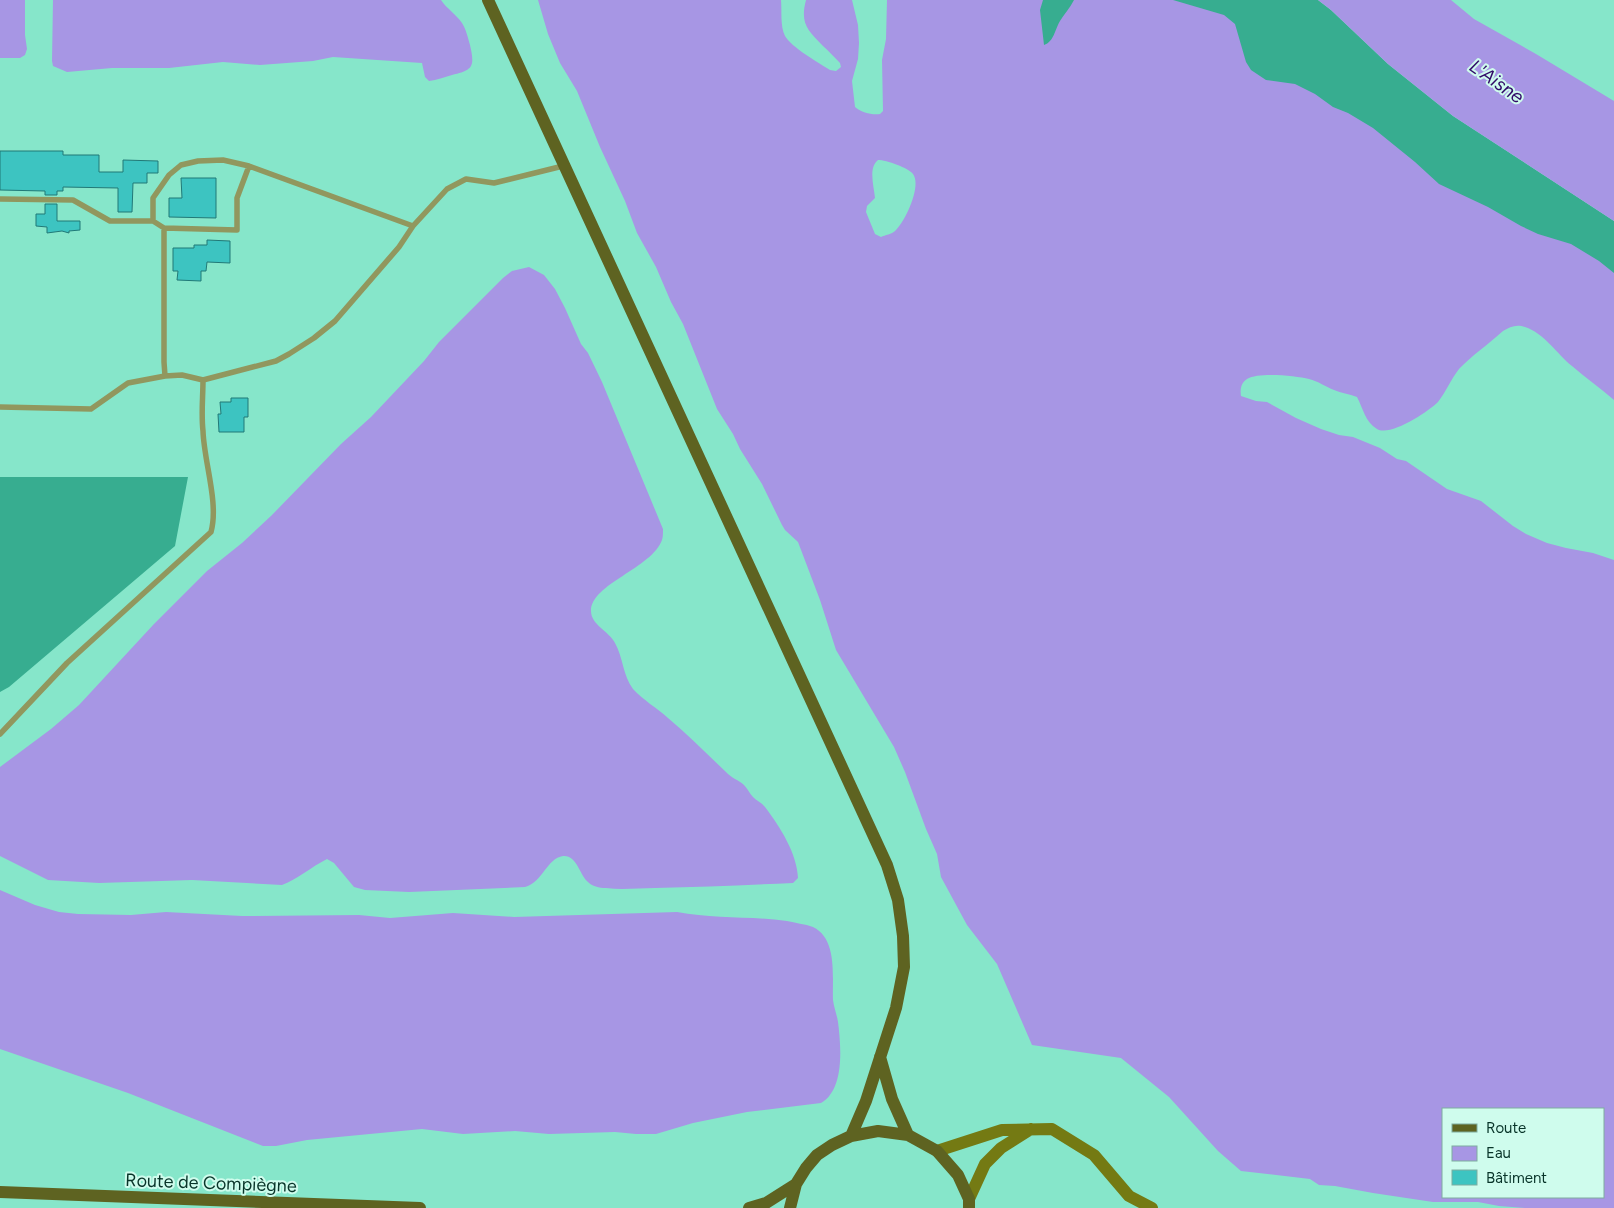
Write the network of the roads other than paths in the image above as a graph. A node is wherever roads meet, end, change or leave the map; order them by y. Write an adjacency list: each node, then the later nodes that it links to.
1 (488, 0): 3 (main road)
2 (249, 166): 5 (lane); 6 (lane); 7 (lane)
3 (563, 166): 6 (lane); 12 (main road)
4 (0, 199): 5 (lane)
5 (153, 221): 7 (lane)
6 (413, 226): 9 (lane)
7 (164, 228): 8 (lane)
8 (165, 376): 9 (lane); 10 (lane)
9 (203, 380): 11 (lane)
10 (0, 407)
11 (0, 734)
12 (880, 1057): 14 (main road); 15 (main road)
13 (1032, 1129): 16 (main road); 19 (main road); 23 (main road)
14 (908, 1135): 15 (main road); 16 (main road)
15 (851, 1136): 17 (main road)
16 (937, 1151): 19 (main road)
17 (796, 1184): 21 (main road); 22 (main road)
18 (0, 1192): 20 (main road, Route de Compiègne)
19 (969, 1204)
20 (420, 1208)
21 (749, 1208)
22 (790, 1208)
23 (1152, 1208)

